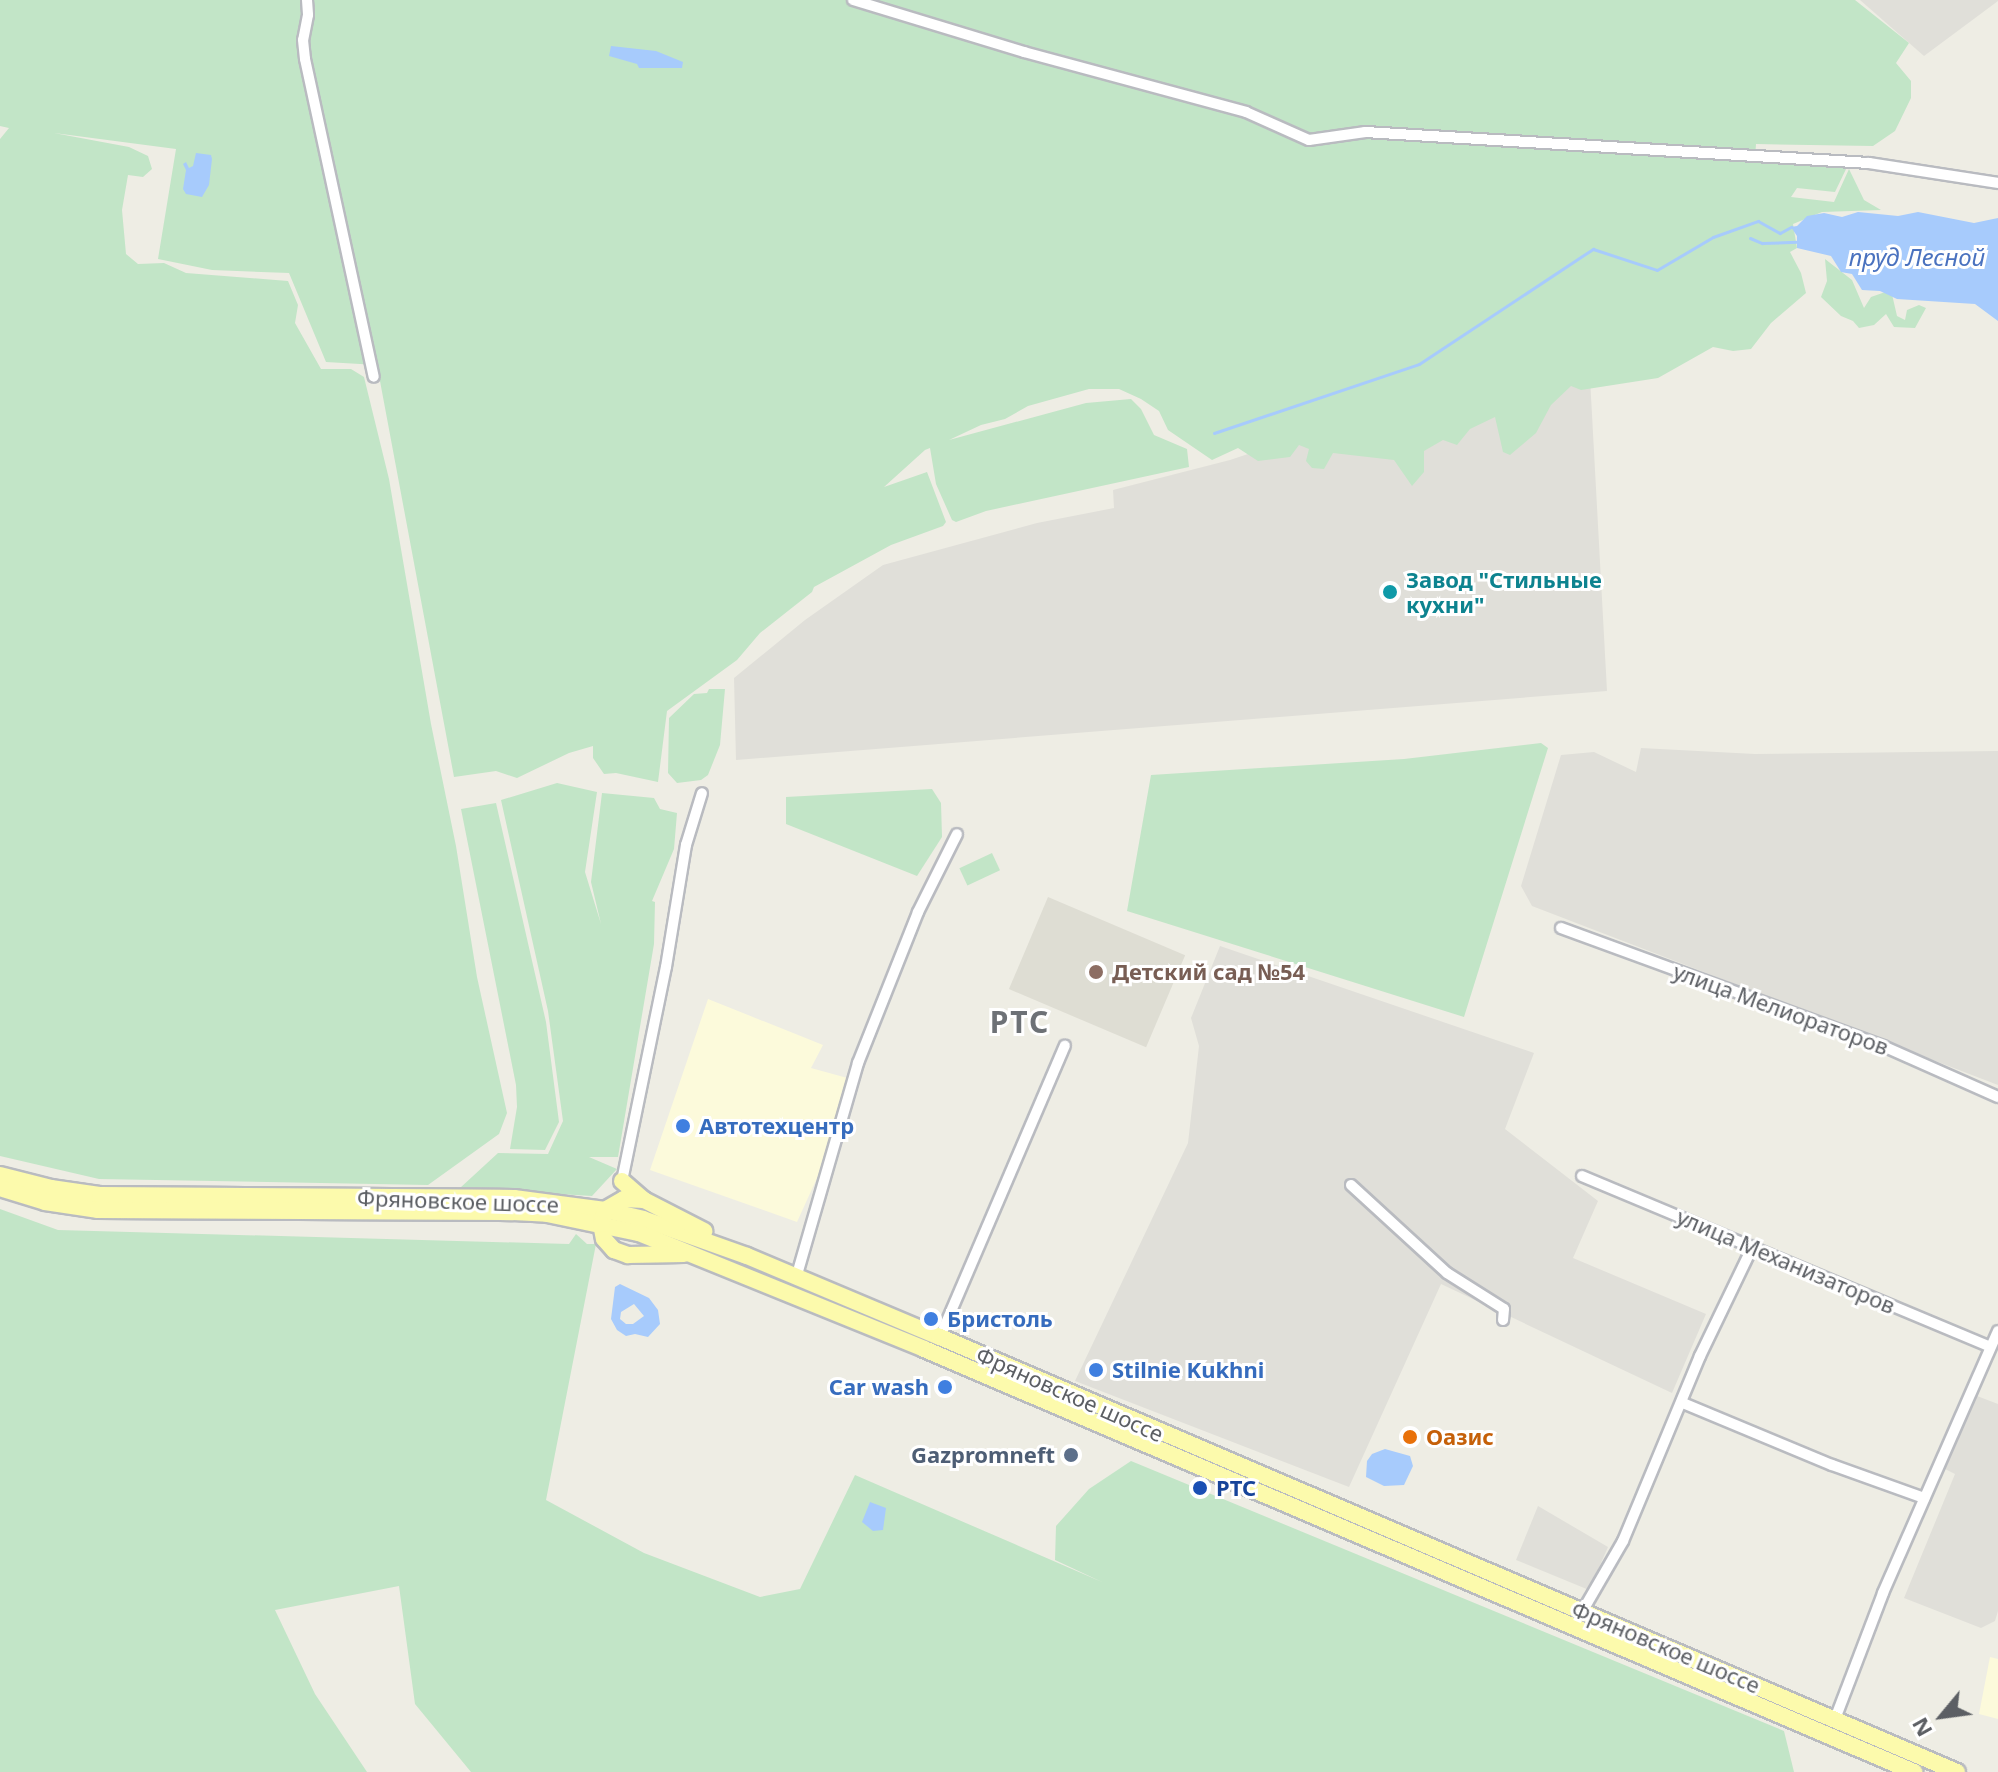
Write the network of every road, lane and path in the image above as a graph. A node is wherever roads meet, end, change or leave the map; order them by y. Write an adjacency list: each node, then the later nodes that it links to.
1 (307, 0): 4 (street)
2 (853, 0): 3 (street)
3 (1998, 183)
4 (374, 377)
5 (702, 793): 12 (street)
6 (957, 834): 21 (street)
7 (1561, 928): 9 (street, улица Мелиораторов)
8 (1065, 1046): 24 (street)
9 (1998, 1097)
10 (0, 1175): 16 (main road, Фряновское шоссе)
11 (1582, 1176): 18 (street, улица Механизаторов)
12 (622, 1181): 15 (main road); 16 (main road); 17 (main road)
13 (1351, 1185): 22 (street)
14 (0, 1188): 17 (main road, Фряновское шоссе)
15 (644, 1200): 17 (main road); 20 (main road)
16 (573, 1205): 17 (main road, Фряновское шоссе)
17 (603, 1217): 19 (main road, Фряновское шоссе); 19 (main road); 20 (main road, Фряновское шоссе)
18 (1753, 1246): 25 (street, улица Механизаторов); 26 (street)
19 (691, 1253): 30 (main road, Фряновское шоссе)
20 (747, 1256): 21 (main road, Фряновское шоссе)
21 (796, 1278): 24 (main road, Фряновское шоссе)
22 (1503, 1320)
23 (1998, 1331): 25 (street)
24 (940, 1337): 28 (main road, Фряновское шоссе)
25 (1990, 1347): 27 (street)
26 (1683, 1403): 27 (street); 28 (street)
27 (1924, 1498): 29 (street)
28 (1582, 1612): 29 (main road, Фряновское шоссе)
29 (1835, 1719): 31 (main road, Фряновское шоссе)
30 (1914, 1772)
31 (1957, 1772)

